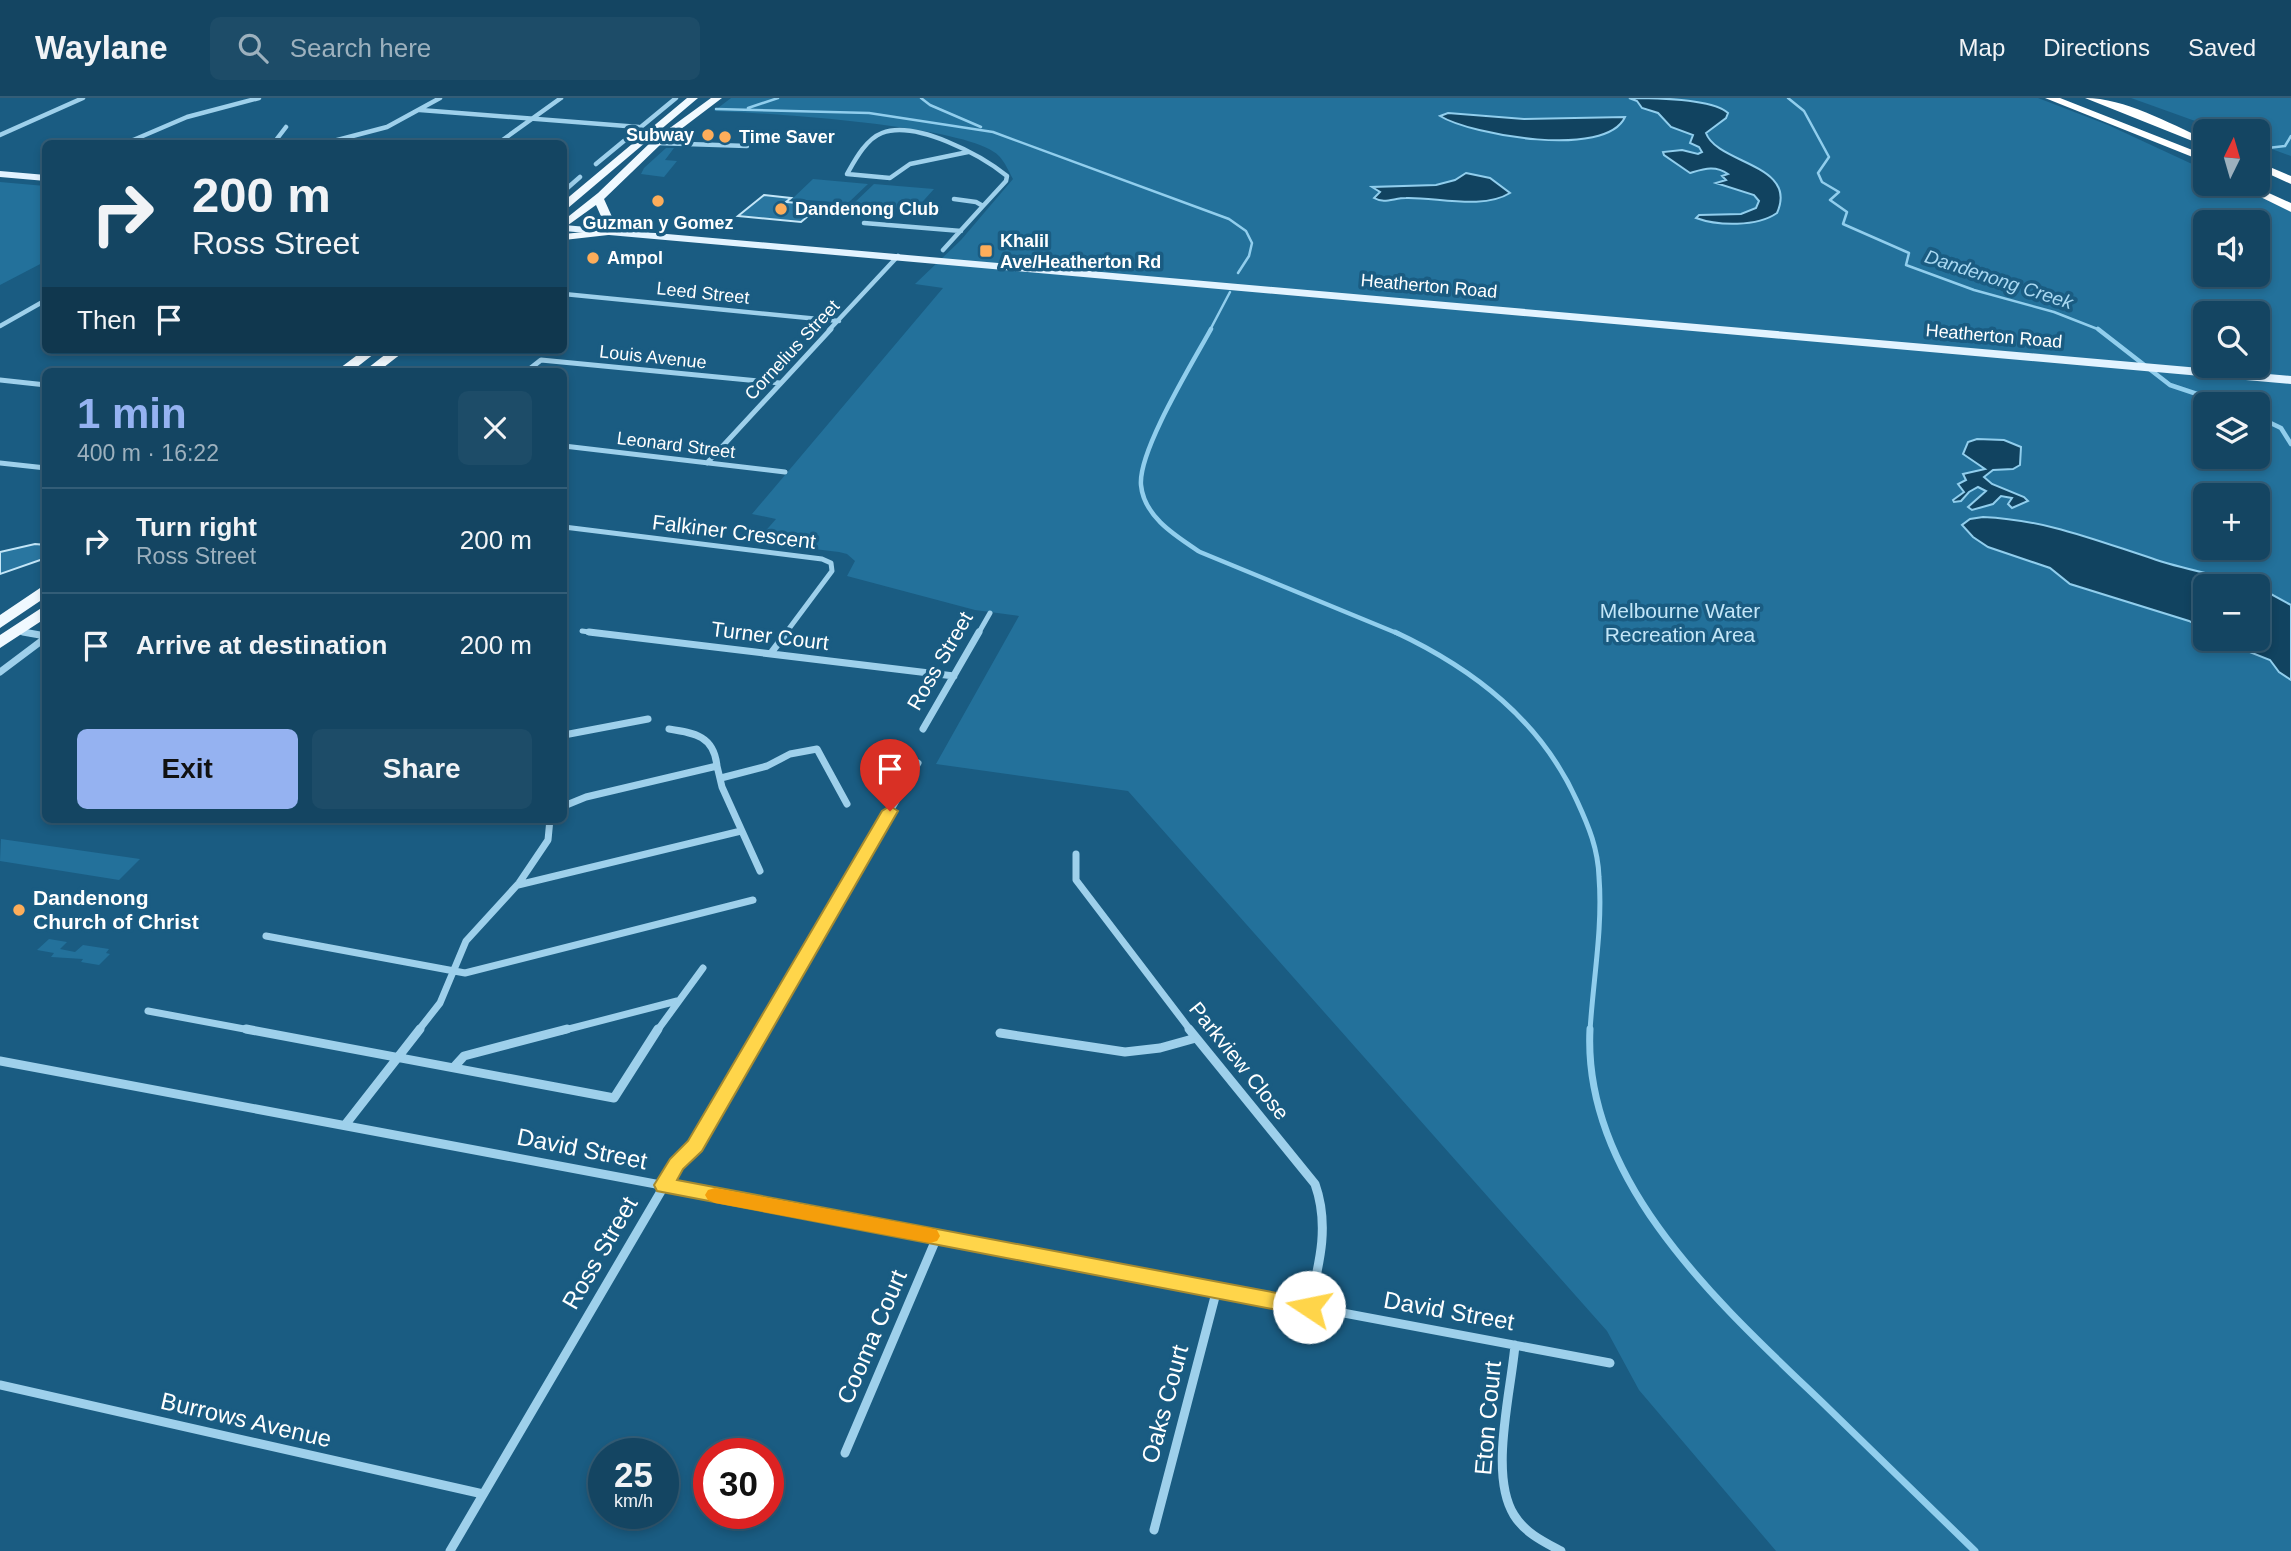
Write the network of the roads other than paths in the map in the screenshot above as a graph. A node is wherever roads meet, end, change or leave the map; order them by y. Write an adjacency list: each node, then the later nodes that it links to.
1 (83, 98): 16 (street)
2 (226, 98): 11 (street)
3 (259, 98): 11 (street)
4 (440, 98): 12 (street)
5 (561, 98): 13 (street)
6 (676, 98): 15 (street)
7 (693, 98): 36 (highway)
8 (717, 98): 24 (highway)
9 (2050, 98): 18 (highway)
10 (2090, 98): 17 (highway)
11 (239, 104): 19 (street)
12 (420, 110): 13 (street); 22 (street)
13 (531, 118): 15 (street); 23 (street)
14 (286, 127): 21 (street)
15 (639, 127): 30 (street)
16 (0, 135)
17 (2193, 137)
18 (2152, 138): 27 (highway); 28 (highway)
19 (132, 139): 20 (street)
20 (141, 140)
21 (276, 140)
22 (345, 140)
23 (502, 140)
24 (656, 143): 25 (street); 42 (highway)
25 (747, 146)
26 (968, 152): 26 (street); 45 (street)
27 (2193, 154)
28 (2193, 160)
29 (2270, 163): 32 (highway)
30 (596, 164)
31 (2270, 170): 35 (highway)
32 (2291, 171)
33 (0, 174): 34 (main road)
34 (42, 178)
35 (2291, 180)
36 (584, 181): 37 (street); 37 (street); 44 (highway)
37 (571, 184): 39 (street)
38 (2270, 186): 41 (highway)
39 (567, 188)
40 (2266, 196): 46 (highway)
41 (2291, 196)
42 (598, 197): 47 (highway); 51 (highway)
43 (954, 199): 45 (street)
44 (567, 202)
45 (983, 206): 52 (street)
46 (2291, 208)
47 (567, 222)
48 (864, 223): 52 (street)
49 (567, 224): 51 (main road, Heatherton Road)
50 (567, 224): 53 (main road, Heatherton Road)
51 (628, 226): 55 (main road, Heatherton Road)
52 (961, 231): 56 (street)
53 (613, 232): 54 (highway); 55 (main road, Heatherton Road)
54 (567, 237)
55 (902, 252): 56 (main road, Heatherton Road); 61 (street, Cornelius Street)
56 (939, 255): 66 (main road, Heatherton Road)
57 (567, 294): 61 (street, Leed Street)
58 (42, 303): 59 (street)
59 (35, 307): 60 (street); 62 (street)
60 (42, 308)
61 (839, 321): 74 (street, Cornelius Street)
62 (0, 326)
63 (367, 354): 68 (highway)
64 (394, 354): 69 (highway)
65 (2193, 363): 66 (main road, Heatherton Road)
66 (2173, 364): 73 (main road, Heatherton Road)
67 (2270, 367): 71 (main road)
68 (348, 368)
69 (375, 368)
70 (531, 368): 74 (street, Louis Avenue)
71 (2291, 369)
72 (0, 380): 75 (street)
73 (2291, 380)
74 (780, 383): 78 (street, Cornelius Street)
75 (42, 385)
76 (567, 446): 78 (street, Leonard Street)
77 (0, 463): 79 (street)
78 (707, 463): 80 (street, Leonard Street)
79 (42, 468)
80 (785, 472)
81 (567, 527): 91 (street, Falkiner Crescent)
82 (42, 592): 85 (highway)
83 (42, 613): 86 (highway)
84 (990, 613): 93 (street, Ross Street)
85 (0, 623)
86 (17, 631): 88 (street); 90 (highway)
87 (582, 631): 91 (street, Turner Court)
88 (42, 637)
89 (42, 642): 92 (street)
90 (0, 643)
91 (771, 653): 93 (street, Turner Court)
92 (0, 672)
93 (954, 676): 96 (street, Ross Street)
94 (648, 719): 97 (street)
95 (669, 729): 99 (street)
96 (923, 729)
97 (567, 734)
98 (918, 763): 120 (street, Ross Street)
99 (717, 766): 100 (street); 102 (street)
100 (721, 778): 101 (street); 104 (street)
101 (847, 804)
102 (567, 806)
103 (550, 823): 107 (street)
104 (741, 831): 106 (street); 107 (street)
105 (1076, 854): 115 (street, Parkview Close)
106 (760, 871)
107 (517, 886): 111 (street)
108 (753, 900): 111 (street)
109 (266, 936): 111 (street)
110 (703, 968): 112 (street)
111 (453, 972): 116 (street)
112 (678, 1001): 118 (street); 118 (street)
113 (148, 1011): 116 (street)
114 (1000, 1033): 115 (street)
115 (1196, 1038): 123 (street, Parkview Close)
116 (398, 1056): 118 (street); 119 (street)
117 (0, 1060): 119 (street, David Street)
118 (454, 1068)
119 (345, 1125): 120 (street, David Street)
120 (664, 1185): 121 (street, David Street); 128 (street, Ross Street)
121 (937, 1237): 122 (street, David Street); 127 (street, Cooma Court)
122 (1217, 1289): 123 (street, David Street); 129 (street, Oaks Court)
123 (1309, 1307): 124 (street, David Street)
124 (1515, 1345): 125 (street, David Street); 131 (street, Eton Court)
125 (1610, 1363)
126 (0, 1385): 128 (street, Burrows Avenue)
127 (845, 1453)
128 (483, 1494): 130 (street, Ross Street)
129 (1154, 1530)
130 (450, 1551)
131 (1561, 1551)

